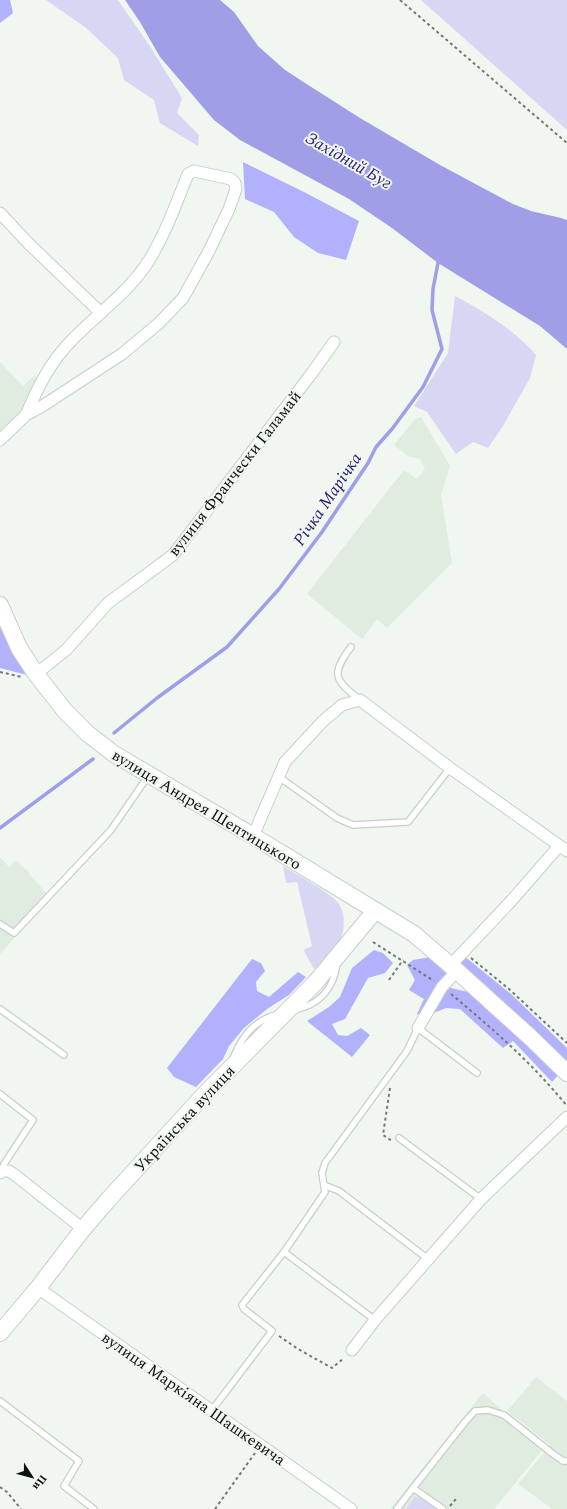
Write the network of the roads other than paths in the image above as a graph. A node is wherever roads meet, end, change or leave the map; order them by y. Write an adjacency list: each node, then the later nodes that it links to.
1 (0, 213): 2 (street)
2 (101, 313): 4 (street); 4 (street)
3 (334, 342): 8 (street, вулиця Франчески Галамай)
4 (26, 415): 5 (street)
5 (0, 440)
6 (0, 605): 8 (street, вулиця Андрея Шептицького)
7 (351, 647): 9 (lane)
8 (32, 676): 11 (street, вулиця Андрея Шептицького)
9 (360, 700): 10 (street); 12 (street)
10 (450, 768): 12 (lane); 14 (street)
11 (149, 774): 13 (street, вулиця Андрея Шептицького); 16 (lane)
12 (279, 777): 13 (street)
13 (253, 836): 15 (street, вулиця Андрея Шептицького)
14 (563, 849): 17 (street)
15 (375, 911): 17 (street, вулиця Андрея Шептицького); 29 (street, Українська вулиця)
16 (0, 924)
17 (453, 968): 19 (street); 22 (street, вулиця Андрея Шептицького)
18 (0, 1009): 20 (lane)
19 (418, 1028): 21 (lane); 27 (lane)
20 (64, 1055)
21 (477, 1073)
22 (567, 1073)
23 (0, 1094): 26 (lane)
24 (567, 1117): 28 (street)
25 (399, 1138): 28 (lane)
26 (1, 1172): 29 (street)
27 (324, 1185): 30 (lane); 31 (lane)
28 (481, 1198): 31 (street)
29 (83, 1229): 32 (street, Українська вулиця)
30 (284, 1252): 33 (lane); 37 (lane)
31 (428, 1259): 33 (street)
32 (38, 1288): 34 (street, Українська вулиця); 37 (street, вулиця Маркіяна Шашкевича)
33 (375, 1320): 35 (street)
34 (0, 1333)
35 (352, 1350)
36 (0, 1401): 40 (lane)
37 (212, 1410): 41 (street, вулиця Маркіяна Шашкевича)
38 (567, 1461): 39 (lane)
39 (414, 1488): 42 (lane); 43 (lane)
40 (94, 1509)
41 (351, 1509)
42 (398, 1509)
43 (443, 1509)

